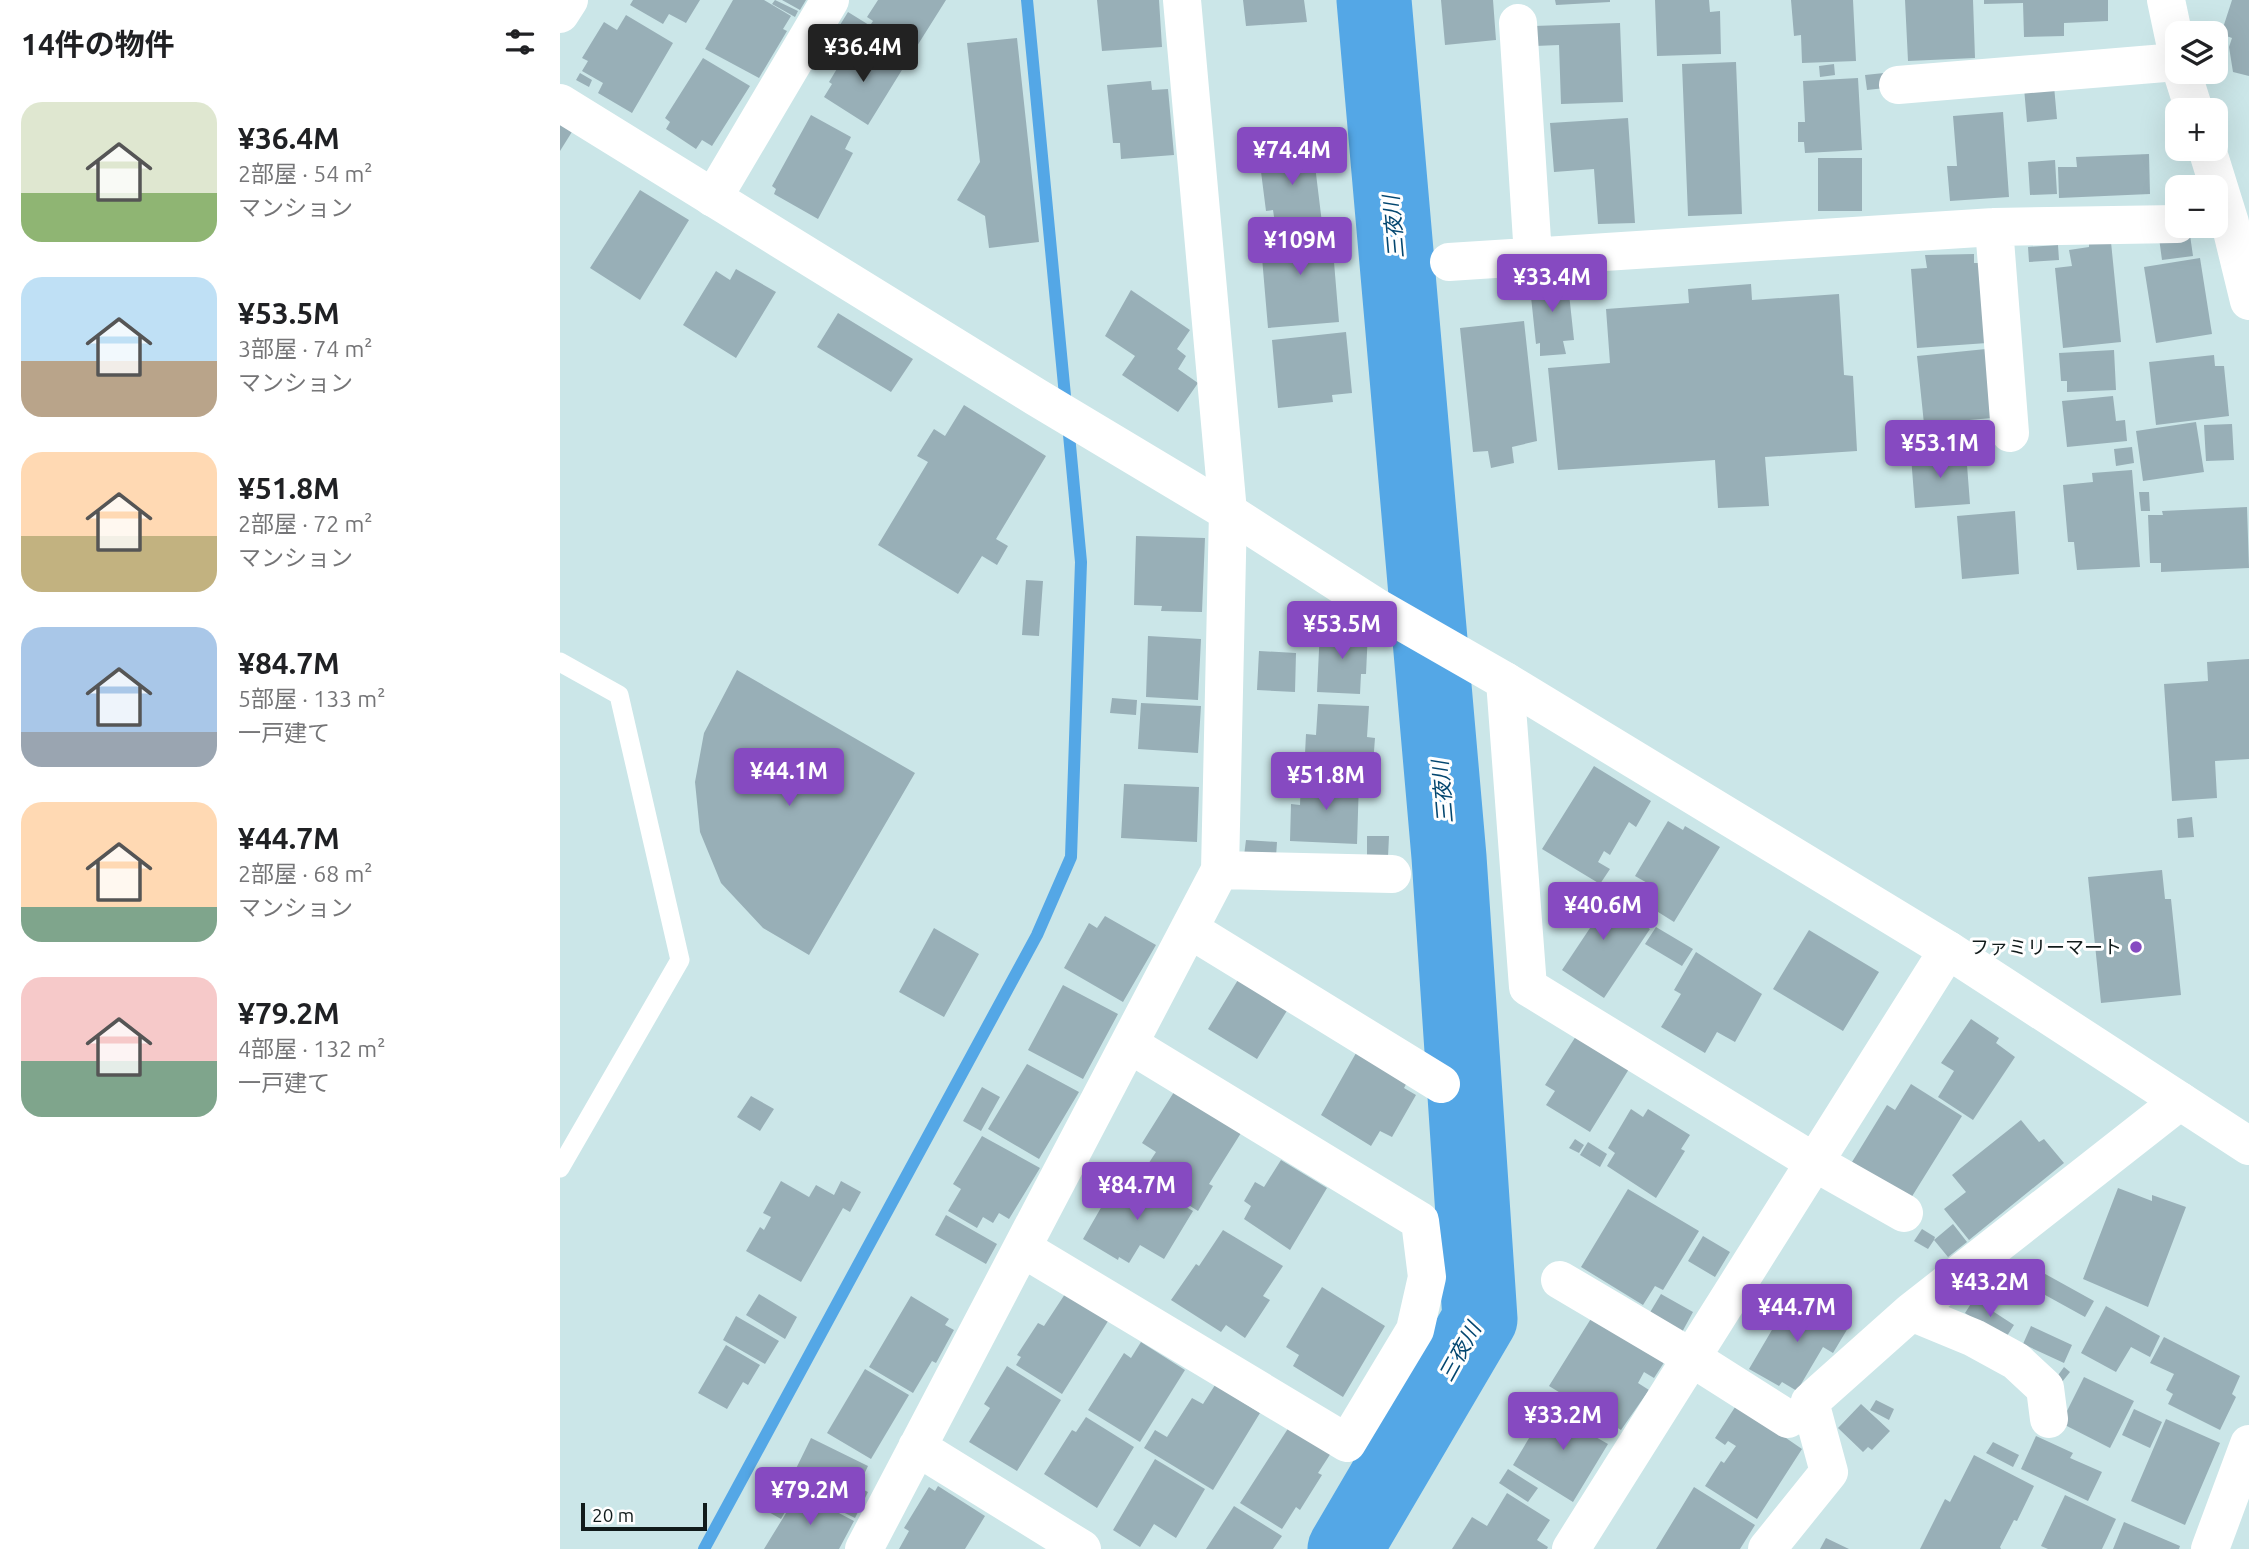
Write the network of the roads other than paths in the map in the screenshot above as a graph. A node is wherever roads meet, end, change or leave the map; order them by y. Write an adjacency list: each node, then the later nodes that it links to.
1 (569, 0): 5 (street)
2 (830, 0): 12 (street)
3 (1182, 0): 20 (street)
4 (2166, 0): 6 (street)
5 (560, 14)
6 (2170, 21)
7 (1518, 23): 16 (street)
8 (2165, 63): 9 (street)
9 (1898, 85)
10 (560, 103): 12 (street)
11 (2211, 161): 14 (street)
12 (713, 198): 20 (street)
13 (2165, 224): 15 (street)
14 (2232, 224): 18 (street)
15 (1994, 227): 16 (street); 19 (street)
16 (1533, 256): 17 (street)
17 (1450, 262)
18 (2249, 301)
19 (2010, 433)
20 (1228, 512): 22 (street); 23 (street)
21 (560, 662): 32 (lane)
22 (1504, 681): 26 (street); 31 (street)
23 (1220, 870): 24 (street); 25 (street)
24 (1392, 874)
25 (1189, 929): 27 (street); 28 (street)
26 (1948, 950): 29 (street); 31 (street)
27 (1129, 1044): 34 (street); 34 (street)
28 (1441, 1084)
29 (2180, 1101): 30 (street); 36 (street)
30 (2249, 1146)
31 (1814, 1162): 33 (street); 37 (street)
32 (560, 1168)
33 (1904, 1213)
34 (1022, 1248): 41 (street)
35 (1560, 1280): 37 (street)
36 (1910, 1312): 39 (street); 45 (street)
37 (1692, 1358): 38 (street); 44 (street)
38 (1788, 1419)
39 (2049, 1419)
40 (2249, 1444): 46 (street)
41 (916, 1447): 42 (street); 43 (street)
42 (864, 1549)
43 (1082, 1549)
44 (1571, 1549)
45 (1767, 1549)
46 (2210, 1549)

